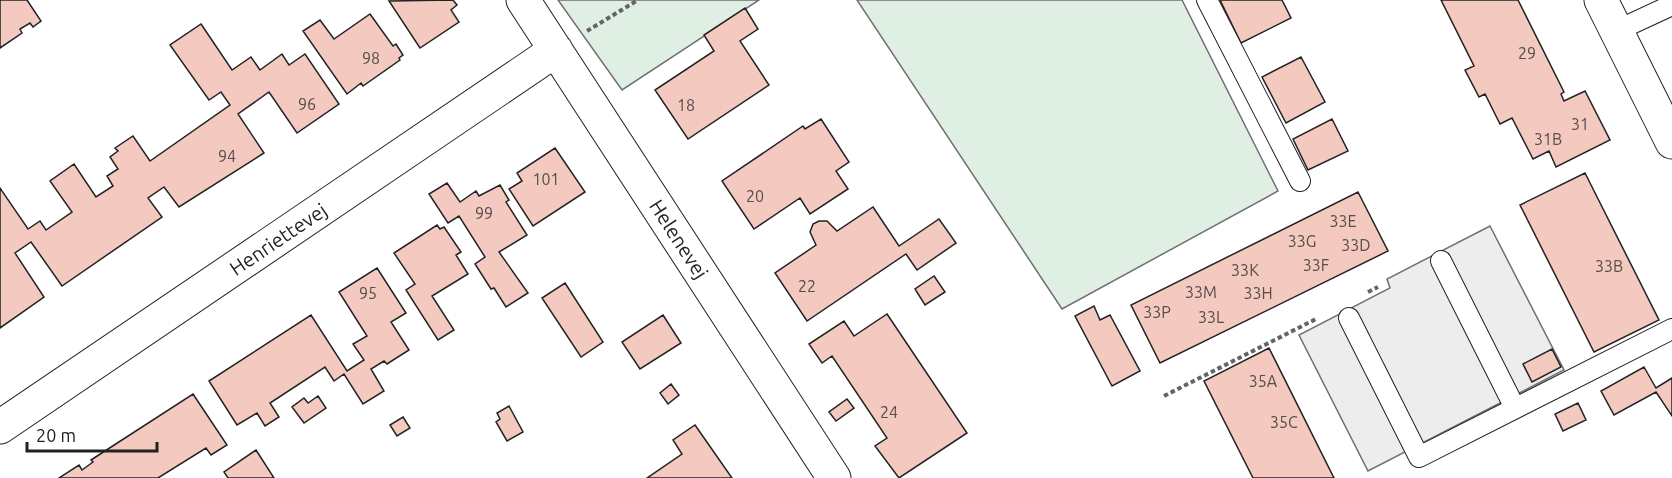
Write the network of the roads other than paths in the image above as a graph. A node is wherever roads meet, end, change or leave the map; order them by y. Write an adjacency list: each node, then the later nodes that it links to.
1 (523, 0): 6 (street, Helenevej)
2 (1207, 0): 8 (lane)
3 (1601, 0): 5 (street)
4 (1672, 5): 5 (lane)
5 (1616, 31): 7 (street)
6 (556, 50): 13 (street, Henriettevej); 14 (street, Helenevej)
7 (1672, 142)
8 (1300, 181)
9 (1441, 261): 12 (lane)
10 (1349, 318): 12 (lane)
11 (1672, 330): 12 (lane)
12 (1515, 408)
13 (0, 427)
14 (834, 478)

